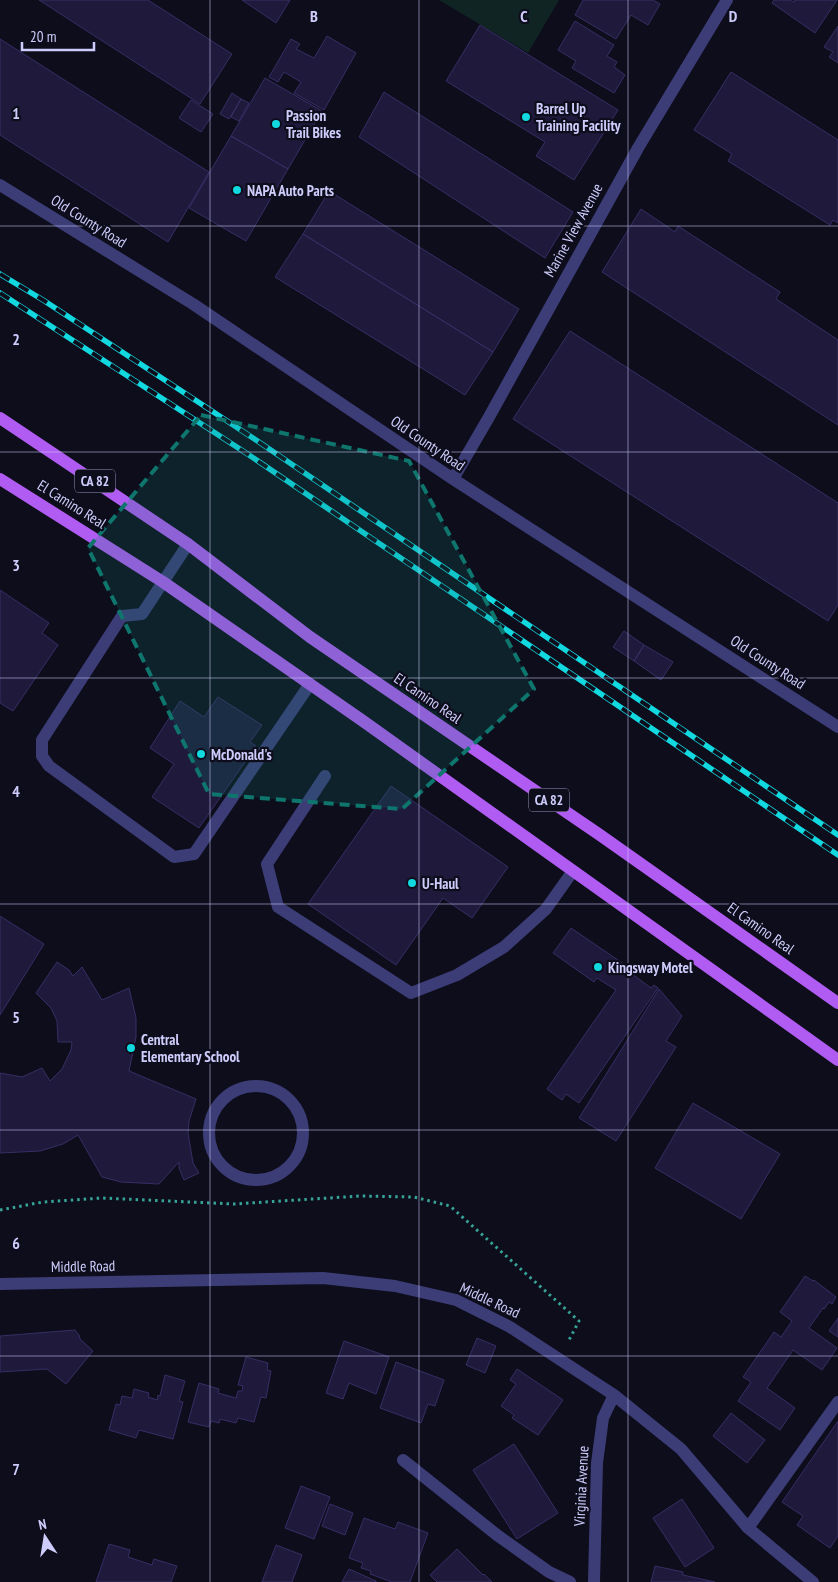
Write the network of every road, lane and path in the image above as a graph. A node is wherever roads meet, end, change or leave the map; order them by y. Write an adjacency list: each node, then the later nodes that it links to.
1 (727, 0): 5 (street, Marine View Avenue)
2 (0, 185): 5 (street, Old County Road)
3 (0, 418): 6 (main road, El Camino Real / CA 82)
4 (0, 478): 7 (main road, El Camino Real / CA 82)
5 (453, 479): 9 (street, Old County Road)
6 (188, 544): 7 (street); 12 (main road, El Camino Real / CA 82)
7 (163, 582): 8 (main road, El Camino Real / CA 82); 8 (street)
8 (310, 684): 11 (main road, El Camino Real / CA 82)
9 (838, 727)
10 (325, 776): 11 (street)
11 (574, 871): 13 (main road, El Camino Real / CA 82)
12 (838, 1003)
13 (838, 1060)
14 (303, 1130): 14 (street)
15 (0, 1210): 17 (path)
16 (0, 1284): 17 (street, Middle Road)
17 (559, 1358): 18 (street, Middle Road)
18 (614, 1394): 21 (street, Middle Road); 23 (street, Virginia Avenue)
19 (838, 1402): 21 (street)
20 (403, 1460): 22 (street)
21 (748, 1528): 24 (street, Middle Road)
22 (570, 1582)
23 (594, 1582)
24 (813, 1582)

